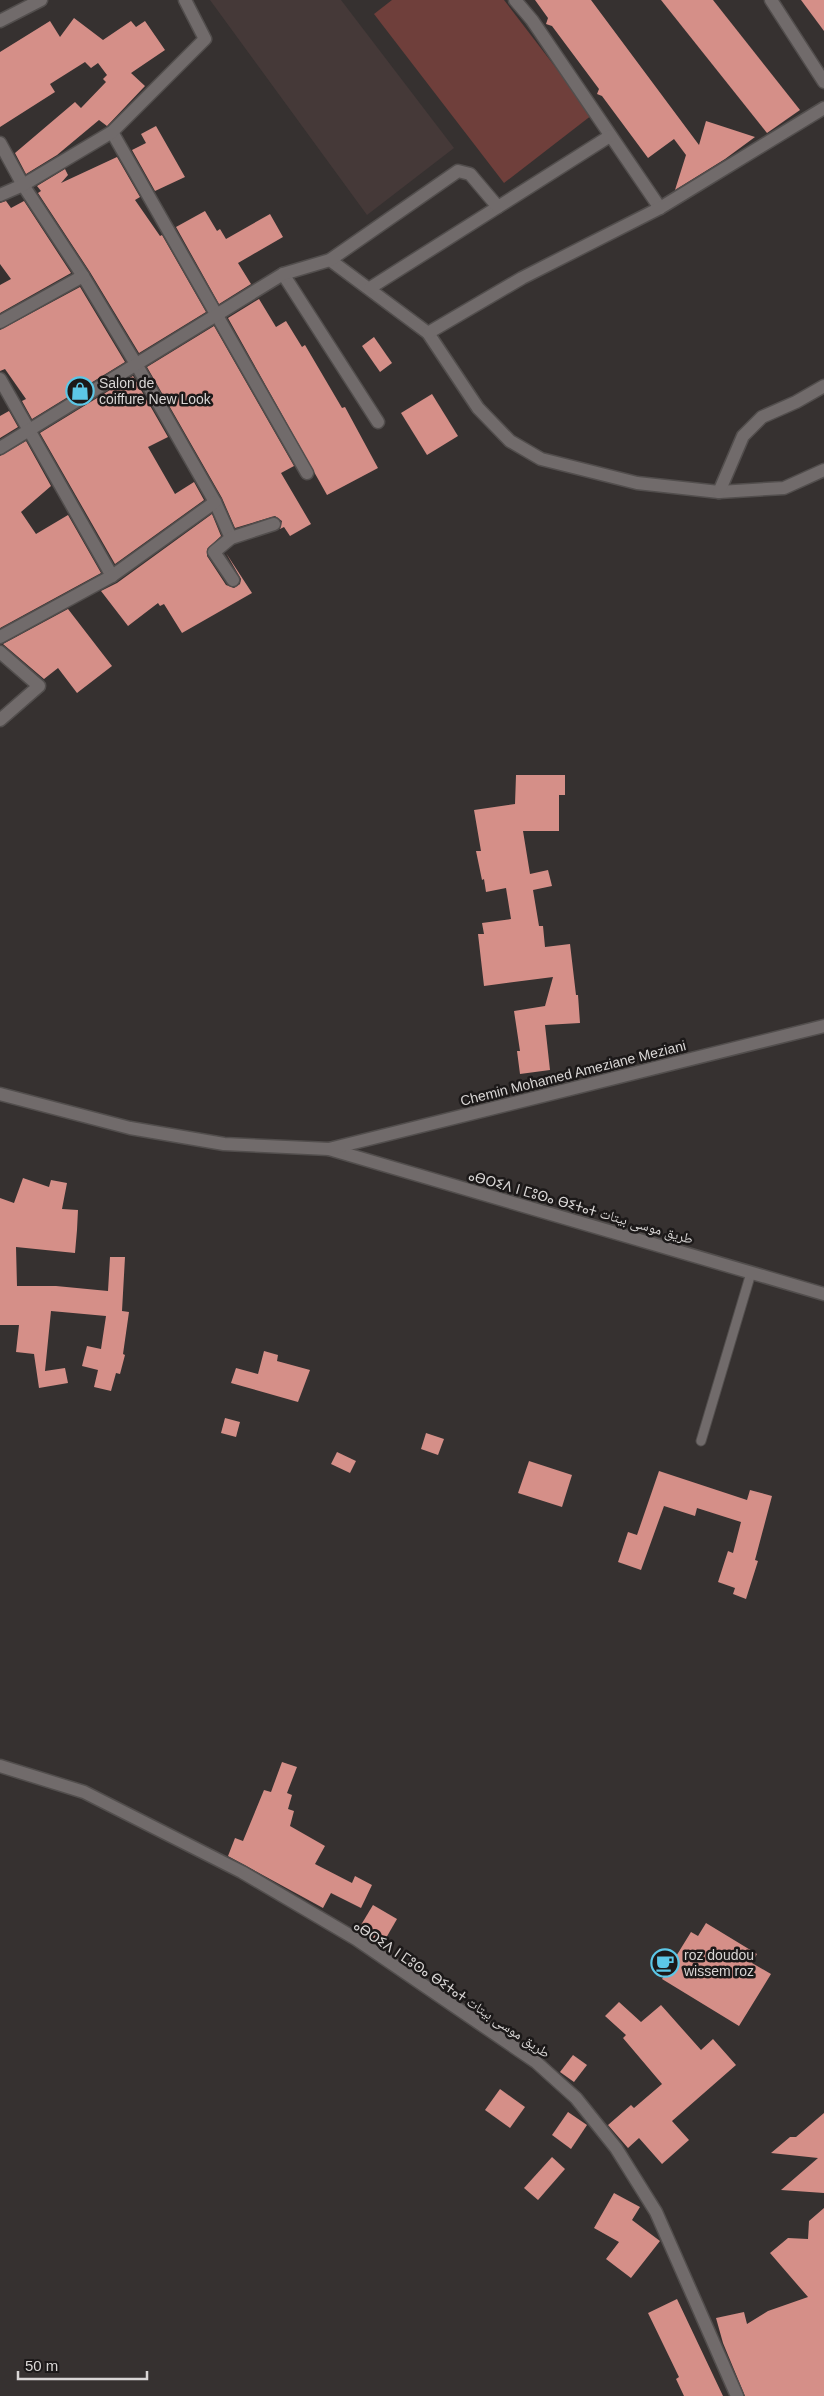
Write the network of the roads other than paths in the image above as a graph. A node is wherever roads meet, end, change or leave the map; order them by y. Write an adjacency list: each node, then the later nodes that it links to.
1 (41, 0): 5 (street)
2 (185, 0): 8 (street)
3 (515, 0): 9 (street)
4 (771, 0): 6 (street)
5 (0, 21)
6 (824, 82)
7 (824, 108): 14 (street)
8 (112, 132): 11 (street); 19 (street)
9 (610, 136): 13 (street); 14 (street)
10 (0, 143): 11 (street)
11 (23, 185): 12 (street); 17 (street)
12 (0, 195)
13 (498, 207): 15 (street); 18 (street)
14 (660, 208): 21 (street)
15 (330, 260): 16 (street); 18 (street)
16 (283, 274): 19 (street); 25 (street)
17 (83, 276): 20 (street); 22 (street)
18 (370, 288): 21 (street)
19 (217, 314): 22 (street); 29 (street)
20 (0, 322)
21 (428, 333): 30 (street)
22 (136, 364): 26 (street); 31 (street)
23 (0, 379): 26 (street)
24 (824, 386): 30 (street)
25 (378, 422)
26 (30, 429): 27 (street); 34 (street)
27 (0, 448)
28 (824, 470): 30 (street)
29 (307, 473)
30 (719, 492)
31 (215, 502): 33 (street); 34 (street)
32 (274, 524): 33 (street)
33 (231, 538): 35 (street)
34 (112, 576): 36 (street)
35 (233, 580)
36 (0, 637)
37 (0, 652): 38 (street)
38 (0, 720)
39 (824, 1026): 41 (street, Chemin Mohamed Ameziane Meziani)
40 (0, 1094): 41 (street)
41 (329, 1149): 42 (street, ⴰⴱⵔⵉⴷ ⵏ ⵎⵓⵙⴰ ⴱⵉⵜⴰⵜ طريق موسى بيتات)
42 (751, 1273): 43 (street, ⴰⴱⵔⵉⴷ ⵏ ⵎⵓⵙⴰ ⴱⵉⵜⴰⵜ طريق موسى بيتات); 44 (lane)
43 (824, 1294)
44 (700, 1441)
45 (0, 1766): 46 (street, ⴰⴱⵔⵉⴷ ⵏ ⵎⵓⵙⴰ ⴱⵉⵜⴰⵜ طريق موسى بيتات)
46 (738, 2396)

